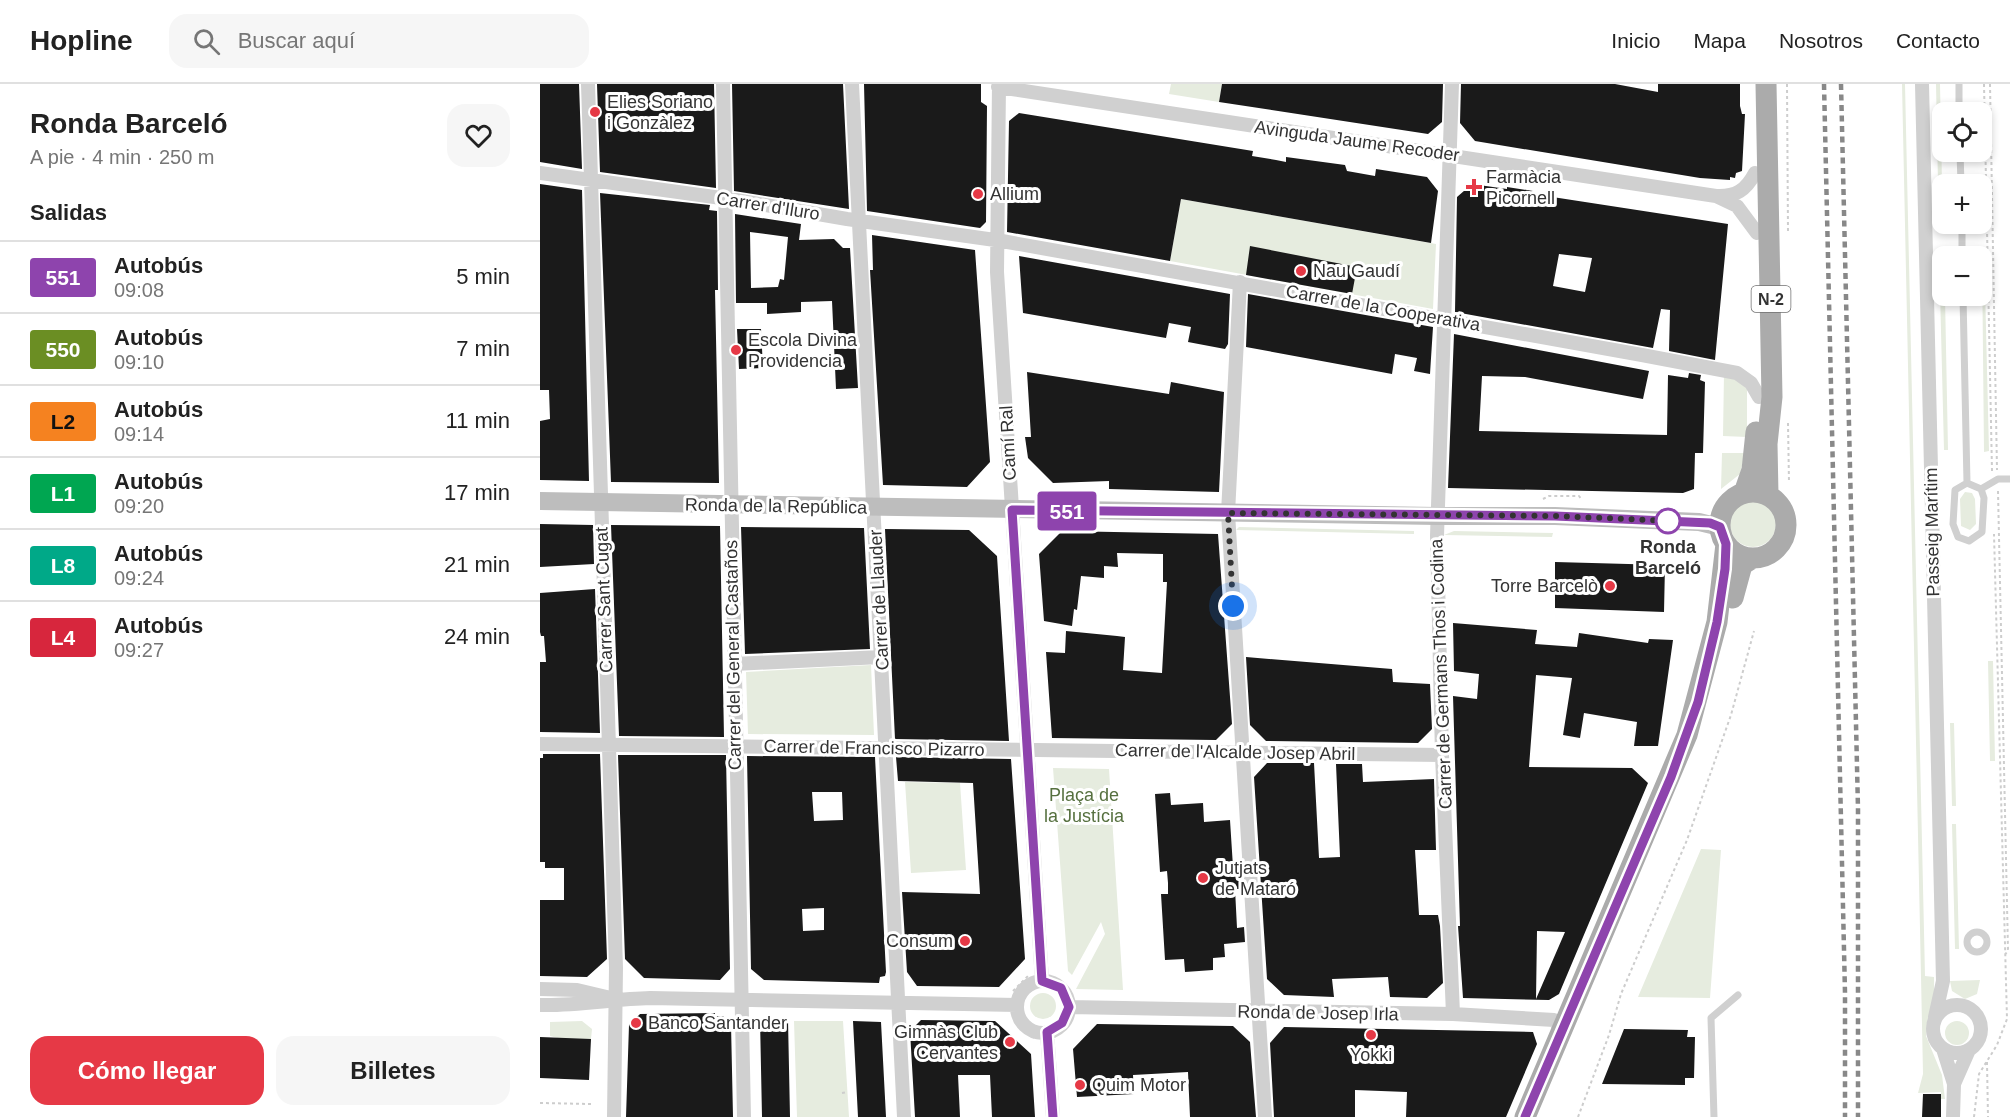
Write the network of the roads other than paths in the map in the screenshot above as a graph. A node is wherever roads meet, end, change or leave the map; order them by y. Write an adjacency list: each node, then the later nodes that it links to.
1 (588, 84): 14 (street, Carrer Sant Cugat)
2 (723, 84): 16 (street, Carrer del General Castaños)
3 (852, 84): 17 (street, Carrer de Llauder)
4 (1452, 84): 11 (street, Carrer de Germans Thos i Codina)
5 (1752, 84): 13 (main road, N-2)
6 (1766, 84): 28 (main road, N-2)
7 (1922, 84): 48 (street, Passeig Marítim)
8 (1959, 84): 10 (lane)
9 (999, 85): 11 (street, Avinguda Jaume Recoder); 19 (street, Camí Ral)
10 (1959, 102)
11 (1449, 154): 15 (street, Avinguda Jaume Recoder); 22 (street, Carrer de Germans Thos i Codina)
12 (540, 173): 14 (street, Carrer d'Iluro)
13 (1755, 173): 15 (street, Avinguda Jaume Recoder); 18 (main road, N-2)
14 (591, 181): 16 (street, Carrer d'Iluro); 30 (street, Carrer Sant Cugat)
15 (1716, 196): 18 (street, Avinguda Jaume Recoder)
16 (724, 199): 17 (street, Carrer d'Iluro); 31 (street, Carrer del General Castaños)
17 (860, 221): 19 (street, Carrer d'Iluro); 32 (street, Carrer de Llauder)
18 (1756, 233): 23 (main road, N-2)
19 (996, 240): 20 (street, Carrer de la Cooperativa); 33 (street, Camí Ral)
20 (1240, 282): 22 (street, Carrer de la Cooperativa); 34 (street)
21 (1963, 306): 25 (lane)
22 (1445, 320): 23 (street, Carrer de la Cooperativa); 35 (street, Carrer de Germans Thos i Codina)
23 (1759, 397): 27 (main road, N-2)
24 (2010, 479): 26 (lane)
25 (1967, 483): 26 (lane); 26 (lane)
26 (1981, 489)
27 (1744, 493): 28 (main road); 36 (main road)
28 (1768, 495): 37 (main road)
29 (540, 501): 30 (street, Ronda de la República)
30 (601, 502): 31 (street, Ronda de la República); 41 (street, Carrer Sant Cugat)
31 (730, 506): 32 (street, Ronda de la República); 39 (street, Carrer del General Castaños)
32 (874, 508): 33 (street, Ronda de la República); 38 (street, Carrer de Llauder)
33 (1012, 510): 34 (street, Ronda de la República); 44 (street, Camí Ral)
34 (1228, 513): 35 (street, Ronda de la República); 45 (street)
35 (1437, 516): 36 (street, Ronda de la República); 46 (street, Carrer de Germans Thos i Codina)
36 (1723, 536): 37 (main road); 61 (main road)
37 (1753, 558): 72 (main road)
38 (881, 657): 39 (street); 43 (street, Carrer de Llauder)
39 (734, 664): 42 (street, Carrer del General Castaños)
40 (540, 744): 41 (street, Carrer de Francisco Pizarro)
41 (608, 744): 42 (street, Carrer de Francisco Pizarro); 51 (street, Carrer Sant Cugat)
42 (735, 746): 43 (street, Carrer de Francisco Pizarro); 52 (street, Carrer del General Castaños)
43 (886, 748): 44 (street, Carrer de Francisco Pizarro); 53 (street, Carrer de Llauder)
44 (1028, 750): 45 (street, Carrer de l'Alcalde Josep Abril); 47 (street, Camí Ral)
45 (1242, 752): 46 (street, Carrer de l'Alcalde Josep Abril); 58 (street)
46 (1442, 755): 59 (street, Carrer de Germans Thos i Codina)
47 (1038, 976): 56 (street); 57 (street)
48 (1942, 981): 54 (street); 60 (street, Passeig Marítim)
49 (540, 989): 51 (street)
50 (1738, 995): 73 (lane)
51 (617, 999): 52 (street); 55 (street); 66 (street, Carrer Sant Cugat)
52 (742, 1001): 53 (street); 67 (street, Carrer del General Castaños)
53 (898, 1003): 56 (street); 68 (street, Carrer de Llauder)
54 (1957, 1004): 60 (street); 64 (street)
55 (540, 1005)
56 (1013, 1005): 62 (street)
57 (1069, 1007): 58 (street, Ronda de Josep Irla); 62 (street)
58 (1259, 1012): 59 (street, Ronda de Josep Irla); 70 (street)
59 (1453, 1014): 61 (street, Ronda de Josep Irla)
60 (1935, 1017): 63 (street)
61 (1562, 1029): 71 (main road)
62 (1041, 1035): 69 (street)
63 (1944, 1050): 64 (street); 65 (street)
64 (1969, 1050): 65 (street)
65 (1954, 1084): 74 (street)
66 (614, 1117)
67 (744, 1117)
68 (904, 1117)
69 (1053, 1117)
70 (1265, 1117)
71 (1525, 1117)
72 (1540, 1117)
73 (1714, 1117)
74 (1953, 1117)

